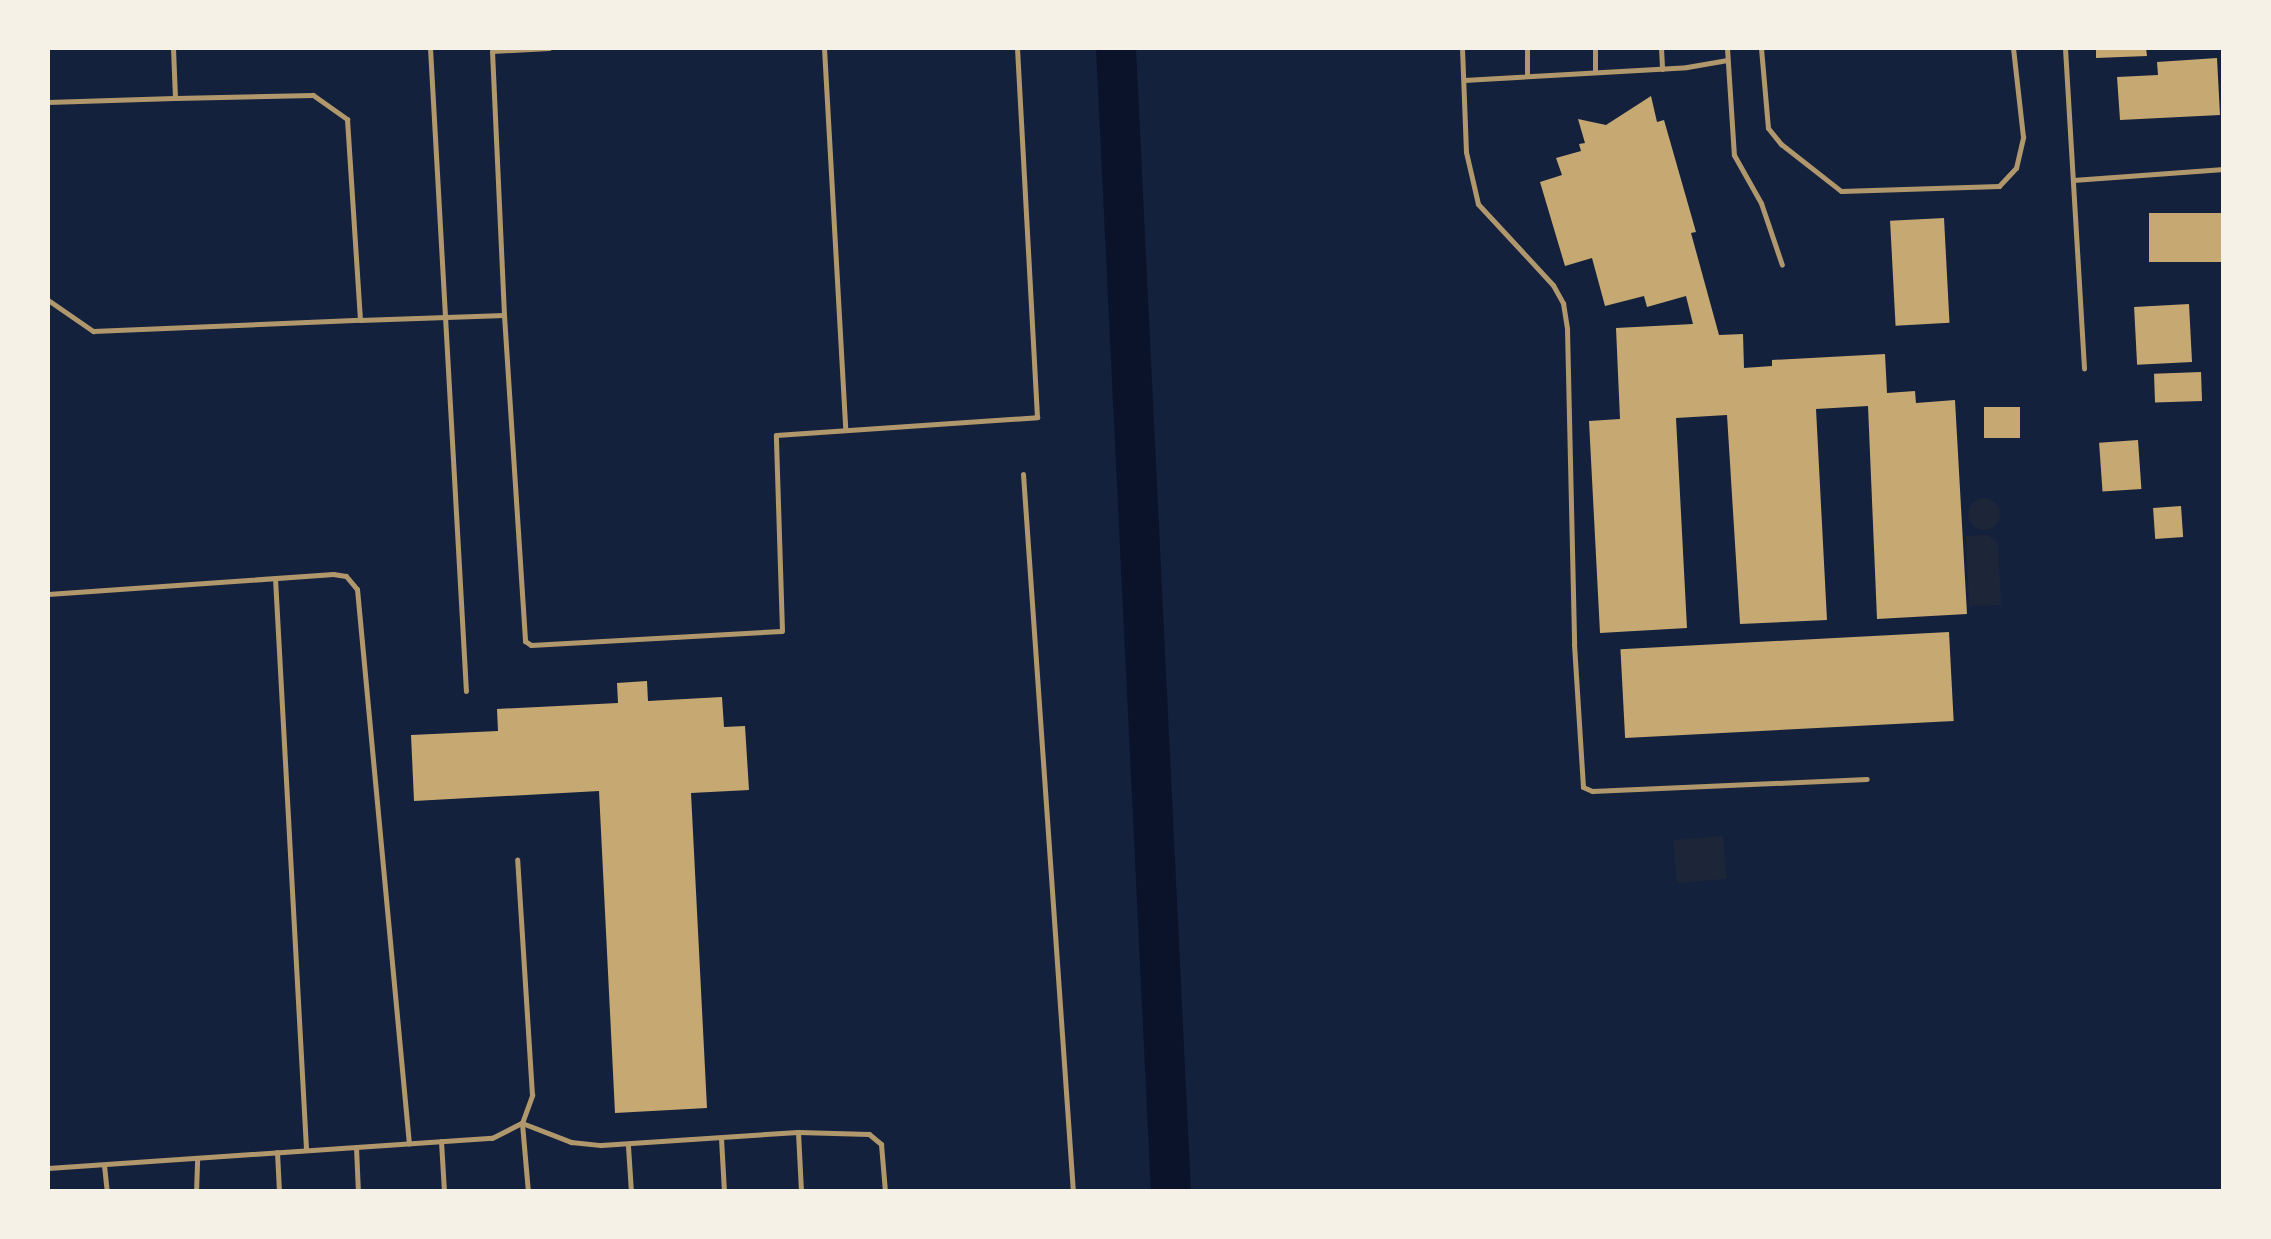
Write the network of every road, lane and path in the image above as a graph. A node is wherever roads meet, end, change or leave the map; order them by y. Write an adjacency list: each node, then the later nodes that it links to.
1 (172, 48): 19 (lane)
2 (430, 48): 26 (lane)
3 (549, 48): 25 (lane)
4 (824, 48): 29 (lane)
5 (1017, 48): 29 (lane)
6 (1462, 48): 18 (lane)
7 (1527, 48): 17 (lane)
8 (1594, 48): 16 (lane)
9 (1660, 48): 15 (lane)
10 (1727, 48): 14 (lane)
11 (1762, 48): 12 (lane)
12 (2013, 48)
13 (2065, 48): 22 (lane)
14 (1727, 60): 15 (lane); 23 (lane)
15 (1662, 68): 16 (lane)
16 (1594, 72): 17 (lane)
17 (1528, 76): 18 (lane)
18 (1464, 80): 34 (lane)
19 (177, 98): 20 (lane); 27 (lane)
20 (48, 102)
21 (2224, 169): 22 (lane)
22 (2073, 180): 28 (lane)
23 (1782, 266)
24 (48, 300): 27 (lane)
25 (504, 316): 26 (lane); 29 (lane)
26 (445, 318): 27 (lane); 33 (lane)
27 (360, 320)
28 (2084, 368)
29 (845, 428)
30 (1023, 474): 58 (lane)
31 (275, 578): 32 (lane); 40 (lane); 43 (lane)
32 (48, 594)
33 (466, 690)
34 (1867, 779)
35 (516, 860): 36 (lane)
36 (522, 1123): 39 (lane); 42 (lane); 53 (lane)
37 (798, 1132): 38 (lane); 56 (lane); 57 (lane)
38 (721, 1138): 42 (lane); 55 (lane)
39 (441, 1141): 40 (lane); 52 (lane)
40 (408, 1144): 41 (lane)
41 (356, 1146): 43 (lane); 51 (lane)
42 (628, 1146): 54 (lane)
43 (306, 1150): 44 (lane)
44 (276, 1152): 45 (lane); 50 (lane)
45 (197, 1158): 46 (lane); 49 (lane)
46 (104, 1164): 47 (lane); 48 (lane)
47 (48, 1168)
48 (107, 1192)
49 (196, 1192)
50 (279, 1192)
51 (358, 1192)
52 (444, 1192)
53 (528, 1192)
54 (631, 1192)
55 (724, 1192)
56 (801, 1192)
57 (885, 1192)
58 (1073, 1192)

